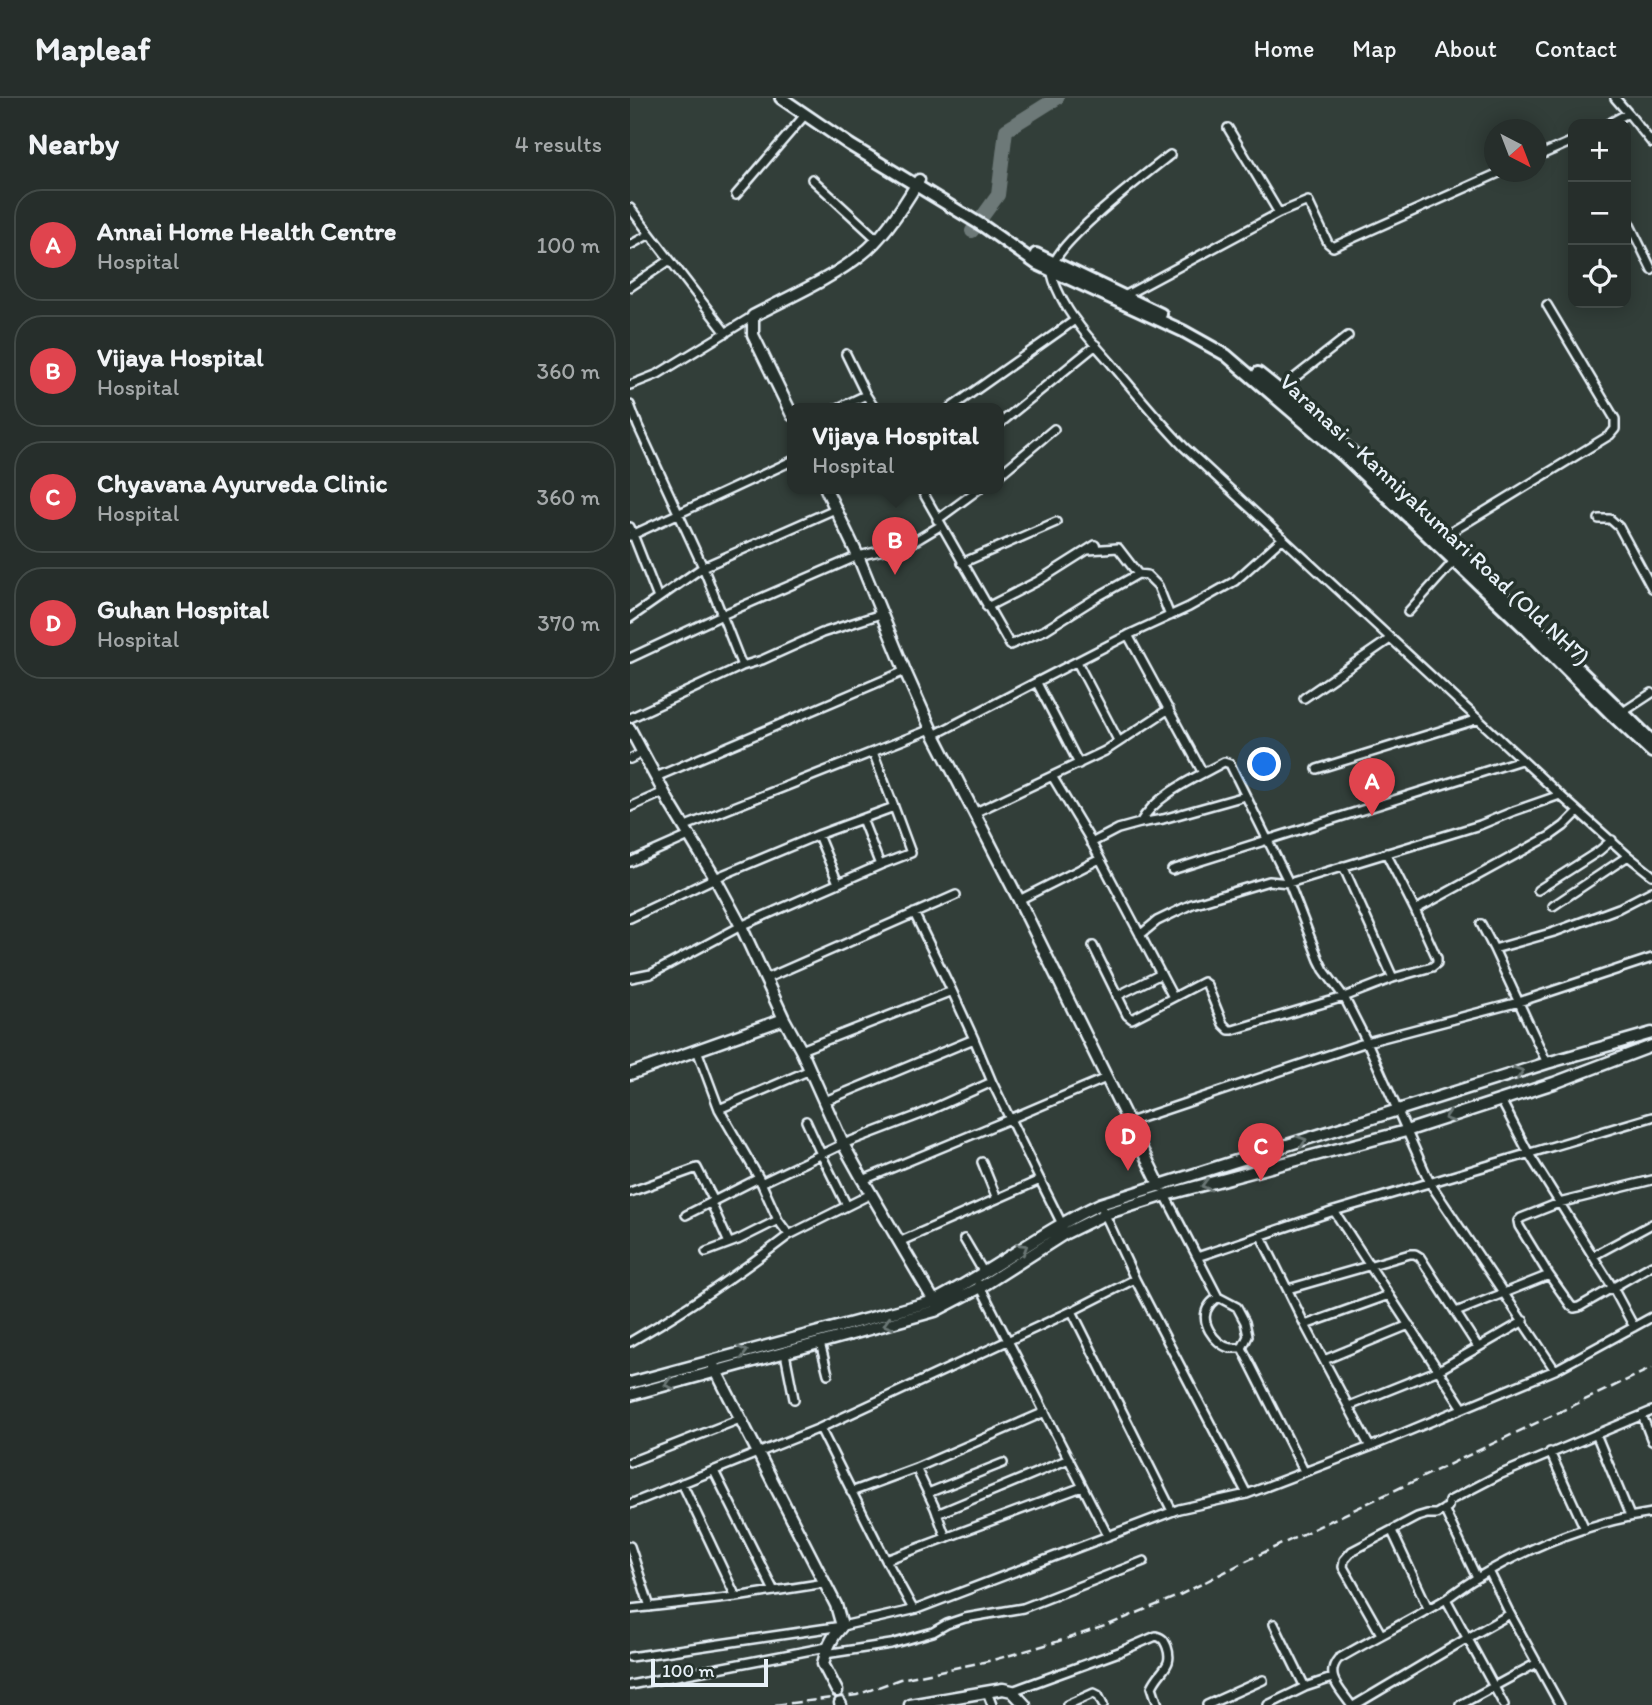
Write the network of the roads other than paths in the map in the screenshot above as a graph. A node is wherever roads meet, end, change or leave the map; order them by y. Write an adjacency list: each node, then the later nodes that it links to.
1 (781, 98): 5 (main road, Varanasi - Kanniyakumari Road (Old NH7))
2 (793, 98): 14 (main road, Varanasi - Kanniyakumari Road (Old NH7))
3 (1615, 98): 4 (street)
4 (1628, 113): 6 (street); 9 (street)
5 (805, 115): 14 (main road, Varanasi - Kanniyakumari Road (Old NH7)); 15 (street)
6 (1617, 119)
7 (1228, 128): 17 (street)
8 (1568, 143): 10 (street)
9 (1652, 143)
10 (1547, 152)
11 (1170, 155): 23 (street)
12 (812, 179): 20 (street)
13 (1484, 180): 17 (street)
14 (917, 183): 20 (street); 23 (main road, Varanasi - Kanniyakumari Road (Old NH7))
15 (736, 195)
16 (630, 208): 19 (street)
17 (1279, 213): 26 (street)
18 (1631, 228): 24 (street)
19 (650, 233): 21 (street); 22 (street)
20 (878, 240): 28 (street)
21 (630, 245)
22 (670, 260): 25 (street); 30 (street)
23 (1053, 267): 26 (main road, Varanasi - Kanniyakumari Road (Old NH7)); 29 (street); 33 (main road, Varanasi - Kanniyakumari Road (Old NH7))
24 (1652, 270)
25 (630, 287)
26 (1124, 296): 33 (main road, Varanasi - Kanniyakumari Road (Old NH7))
27 (1547, 305): 56 (street)
28 (753, 316): 30 (street); 42 (street)
29 (1075, 320): 32 (street); 40 (street)
30 (726, 333): 35 (street)
31 (1348, 336): 36 (street)
32 (1096, 345): 43 (street); 57 (street)
33 (1219, 348): 36 (main road, Varanasi - Kanniyakumari Road (Old NH7)); 61 (main road, Varanasi - Kanniyakumari Road (Old NH7))
34 (846, 354): 37 (street)
35 (630, 385)
36 (1279, 390): 56 (main road, Varanasi - Kanniyakumari Road (Old NH7))
37 (866, 395): 38 (street); 39 (street)
38 (849, 403)
39 (871, 403)
40 (957, 403)
41 (630, 405): 51 (street)
42 (787, 405)
43 (1004, 420)
44 (1054, 429): 46 (street)
45 (787, 463): 51 (street)
46 (1004, 470)
47 (828, 494): 50 (street)
48 (924, 494): 54 (street)
49 (973, 494): 54 (street)
50 (835, 509): 60 (street); 63 (street)
51 (678, 514): 55 (street); 63 (street)
52 (1599, 519): 66 (street)
53 (1056, 522): 62 (street)
54 (939, 523): 60 (street); 62 (street)
55 (631, 533): 67 (street)
56 (1443, 537): 64 (main road, Varanasi - Kanniyakumari Road (Old NH7))
57 (1283, 538): 72 (street); 75 (street)
58 (1095, 545): 59 (street)
59 (1087, 550): 65 (street); 68 (street)
60 (858, 556): 70 (street); 71 (street)
61 (1455, 560): 64 (main road, Varanasi - Kanniyakumari Road (Old NH7)); 69 (street)
62 (962, 563): 68 (street)
63 (703, 566): 67 (street); 71 (street)
64 (1472, 571): 84 (main road, Varanasi - Kanniyakumari Road (Old NH7)); 92 (main road, Varanasi - Kanniyakumari Road (Old NH7))
65 (1138, 574): 68 (street); 72 (street)
66 (1652, 588)
67 (658, 598): 73 (street)
68 (987, 607)
69 (1408, 612)
70 (881, 614): 78 (street); 79 (street)
71 (722, 615): 76 (street); 78 (street)
72 (1170, 616): 74 (street)
73 (630, 618)
74 (1128, 635): 77 (street); 83 (street)
75 (1390, 639): 82 (street); 86 (street)
76 (630, 658)
77 (1077, 662): 80 (street); 90 (street)
78 (742, 666): 85 (street)
79 (905, 671): 87 (street); 100 (street)
80 (1037, 683): 87 (street); 96 (street)
81 (1652, 693): 84 (street)
82 (1304, 698)
83 (1169, 709): 90 (street); 98 (street)
84 (1623, 712): 89 (main road, Varanasi - Kanniyakumari Road (Old NH7))
85 (630, 718)
86 (1479, 719): 95 (street); 97 (street)
87 (933, 732): 91 (street); 107 (street)
88 (631, 734): 93 (street)
89 (1652, 741)
90 (1119, 742): 96 (street)
91 (873, 752): 105 (street); 110 (street)
92 (1652, 752)
93 (642, 753): 94 (street); 100 (street)
94 (630, 759)
95 (1521, 760): 102 (street); 112 (street)
96 (1079, 764): 99 (street)
97 (1317, 769)
98 (1203, 773): 103 (street); 109 (street)
99 (1052, 776): 107 (street); 114 (street)
100 (656, 777): 101 (street)
101 (663, 792): 104 (street); 110 (street)
102 (1560, 795): 106 (street); 115 (street)
103 (1245, 796): 109 (street); 112 (street)
104 (630, 807)
105 (894, 807): 108 (street); 119 (street)
106 (1578, 812): 113 (street); 131 (street)
107 (974, 813): 129 (street)
108 (862, 819): 111 (street); 119 (street)
109 (1140, 823): 114 (street)
110 (686, 832): 118 (street); 123 (street)
111 (818, 835): 123 (street); 124 (street)
112 (1267, 839): 121 (street); 125 (street)
113 (1612, 840): 116 (street); 126 (street)
114 (1091, 843): 117 (street)
115 (1386, 853): 120 (street); 131 (street)
116 (1628, 856): 122 (street); 130 (street)
117 (1100, 859): 129 (street); 136 (street)
118 (630, 862)
119 (880, 864): 124 (street)
120 (1343, 866): 125 (street); 142 (street)
121 (1172, 870)
122 (1652, 875)
123 (715, 878): 133 (street); 135 (street)
124 (838, 883): 135 (street)
125 (1289, 883): 136 (street); 147 (street)
126 (1538, 890)
127 (1652, 891): 138 (street)
128 (956, 895): 132 (street)
129 (1019, 900): 159 (street)
130 (1553, 906)
131 (1415, 910): 142 (street)
132 (914, 913): 143 (street); 144 (street)
133 (630, 918)
134 (1481, 924): 138 (street)
135 (741, 926): 141 (street); 143 (street)
136 (1140, 935): 140 (street)
137 (1093, 946): 145 (street)
138 (1494, 949): 148 (street)
139 (1652, 958): 148 (street)
140 (1161, 974): 145 (street); 146 (street)
141 (630, 978)
142 (1393, 978): 147 (street)
143 (765, 979): 149 (street)
144 (952, 991): 151 (street); 155 (street)
145 (1117, 996): 146 (street)
146 (1173, 997): 147 (street)
147 (1344, 997): 152 (street)
148 (1519, 1002): 152 (street); 156 (street)
149 (784, 1019): 154 (street); 155 (street)
150 (1647, 1034): 153 (street); 156 (street)
151 (974, 1039): 160 (street); 162 (street)
152 (1367, 1042): 164 (street); 168 (street)
153 (1651, 1048): 161 (street)
154 (697, 1050): 158 (street); 163 (street)
155 (802, 1050): 157 (street)
156 (1547, 1063): 164 (street, one-way to 156)
157 (810, 1070): 162 (street); 163 (street)
158 (630, 1074)
159 (1106, 1078): 166 (street); 168 (street)
160 (992, 1082): 166 (street); 170 (street)
161 (1502, 1100): 169 (street, one-way to 169); 172 (street)
162 (825, 1101): 170 (street)
163 (719, 1109): 177 (street)
164 (1398, 1111): 169 (street); 179 (street, one-way to 164)
165 (1652, 1116): 172 (street)
166 (1010, 1119): 174 (street); 175 (street)
167 (806, 1121): 171 (street)
168 (1129, 1122): 179 (street)
169 (1406, 1131): 178 (street); 179 (street, one-way to 179)
170 (843, 1143): 171 (street); 174 (street)
171 (821, 1154): 177 (street); 186 (street)
172 (1529, 1154): 178 (street); 184 (street)
173 (982, 1162): 182 (street)
174 (863, 1180): 181 (street)
175 (1040, 1180): 182 (street); 191 (street)
176 (1652, 1180): 184 (street)
177 (760, 1181): 183 (street); 190 (street)
178 (1430, 1183): 187 (street); 208 (street)
179 (1163, 1191): 185 (street); 188 (street); 200 (street)
180 (630, 1192): 183 (street)
181 (871, 1194): 186 (street); 196 (street)
182 (998, 1199): 196 (street)
183 (712, 1202): 189 (street); 197 (street)
184 (1559, 1203): 199 (street); 203 (street)
185 (1100, 1204): 188 (street); 191 (street)
186 (847, 1206): 193 (street)
187 (1334, 1211): 194 (street); 202 (street)
188 (1105, 1214): 204 (street); 205 (street)
189 (686, 1215)
190 (778, 1220): 193 (street); 197 (street)
191 (1062, 1223): 204 (street, one-way to 191)
192 (1652, 1224): 199 (street)
193 (789, 1235): 219 (street)
194 (1261, 1236): 200 (street); 207 (street)
195 (964, 1238): 204 (street)
196 (899, 1242): 211 (street)
197 (729, 1243): 198 (street)
198 (706, 1252)
199 (1593, 1255): 206 (street)
200 (1197, 1257): 210 (street)
201 (1652, 1265): 206 (street)
202 (1369, 1266): 207 (street); 209 (street); 213 (street)
203 (1549, 1275): 206 (street); 208 (street)
204 (980, 1279): 211 (street); 220 (street)
205 (1135, 1279): 212 (street); 255 (street)
206 (1614, 1288): 218 (street)
207 (1288, 1289): 216 (street)
208 (1505, 1292): 213 (street); 215 (street)
209 (1389, 1295): 216 (street); 217 (street)
210 (1218, 1297): 223 (street); 223 (street)
211 (937, 1305): 221 (street, one-way to 221); 226 (street, one-way to 211)
212 (1072, 1311): 220 (street); 258 (street)
213 (1455, 1312): 222 (street)
214 (1652, 1317): 218 (street)
215 (1524, 1321): 222 (street); 228 (street)
216 (1305, 1325): 225 (street)
217 (1409, 1325): 225 (street); 227 (street)
218 (1634, 1327): 228 (street)
219 (630, 1342)
220 (1009, 1342): 236 (street); 239 (street)
221 (820, 1343): 224 (street); 229 (street)
222 (1478, 1347): 227 (street)
223 (1242, 1348): 250 (street)
224 (785, 1353): 226 (street); 232 (street)
225 (1324, 1360): 233 (street)
226 (713, 1366): 230 (street); 231 (street, one-way to 231); 238 (street)
227 (1439, 1370): 233 (street); 234 (street)
228 (1555, 1370): 234 (street)
229 (828, 1374)
230 (630, 1383)
231 (630, 1395)
232 (794, 1399)
233 (1349, 1406): 242 (street)
234 (1463, 1408): 242 (street)
235 (1652, 1411): 237 (street)
236 (1045, 1412): 245 (street); 248 (street)
237 (1642, 1415): 240 (street); 241 (street)
238 (740, 1419): 244 (street); 246 (street)
239 (820, 1428): 244 (street); 253 (street)
240 (1596, 1434): 243 (street); 261 (street)
241 (1652, 1441)
242 (1370, 1447): 250 (street)
243 (1550, 1452): 257 (street); 262 (street)
244 (758, 1454): 249 (street); 271 (street)
245 (1069, 1459): 252 (street); 260 (street)
246 (630, 1462)
247 (1003, 1463): 254 (street)
248 (916, 1468): 253 (street); 254 (street)
249 (714, 1471): 251 (street); 272 (street)
250 (1304, 1471): 255 (street)
251 (682, 1483): 256 (street); 273 (street)
252 (1083, 1487): 264 (street); 265 (street)
253 (851, 1492): 267 (street)
254 (928, 1493): 260 (street)
255 (1247, 1494): 258 (street)
256 (630, 1504)
257 (1444, 1509): 263 (street); 270 (street)
258 (1172, 1511): 264 (street)
259 (1652, 1513): 261 (street)
260 (937, 1514): 265 (street)
261 (1630, 1516): 262 (street)
262 (1585, 1529): 269 (street)
263 (1392, 1531): 276 (street); 282 (street)
264 (1108, 1536): 278 (street)
265 (946, 1538): 267 (street)
266 (630, 1546): 275 (street)
267 (887, 1560): 278 (street)
268 (1144, 1561): 284 (street)
269 (1489, 1571): 270 (street); 279 (street)
270 (1477, 1577): 274 (street)
271 (825, 1583): 272 (street); 281 (street)
272 (774, 1591): 273 (street)
273 (736, 1597): 275 (street)
274 (1446, 1598): 276 (street); 283 (street)
275 (650, 1607): 277 (street)
276 (1428, 1608): 282 (street)
277 (630, 1609)
278 (913, 1609): 281 (street)
279 (1510, 1614): 283 (street); 286 (street)
280 (1274, 1624): 290 (street)
281 (842, 1626): 284 (street); 285 (street)
282 (1381, 1634): 287 (street)
283 (1466, 1639): 291 (street); 304 (street)
284 (826, 1651): 289 (street); 292 (street)
285 (630, 1657)
286 (1537, 1662): 291 (street); 307 (street)
287 (1332, 1678): 290 (street); 304 (street)
288 (1263, 1680): 302 (street)
289 (630, 1685)
290 (1304, 1687): 303 (street)
291 (1494, 1687): 305 (street); 306 (street)
292 (836, 1691)
293 (1012, 1691): 294 (street); 298 (street); 301 (street)
294 (987, 1692): 295 (street); 297 (street)
295 (940, 1703): 296 (street)
296 (910, 1705)
297 (992, 1705)
298 (1025, 1705)
299 (1067, 1705): 300 (street)
300 (1103, 1705)
301 (1158, 1705)
302 (1207, 1705)
303 (1268, 1705)
304 (1353, 1705)
305 (1460, 1705)
306 (1504, 1705)
307 (1560, 1705)

